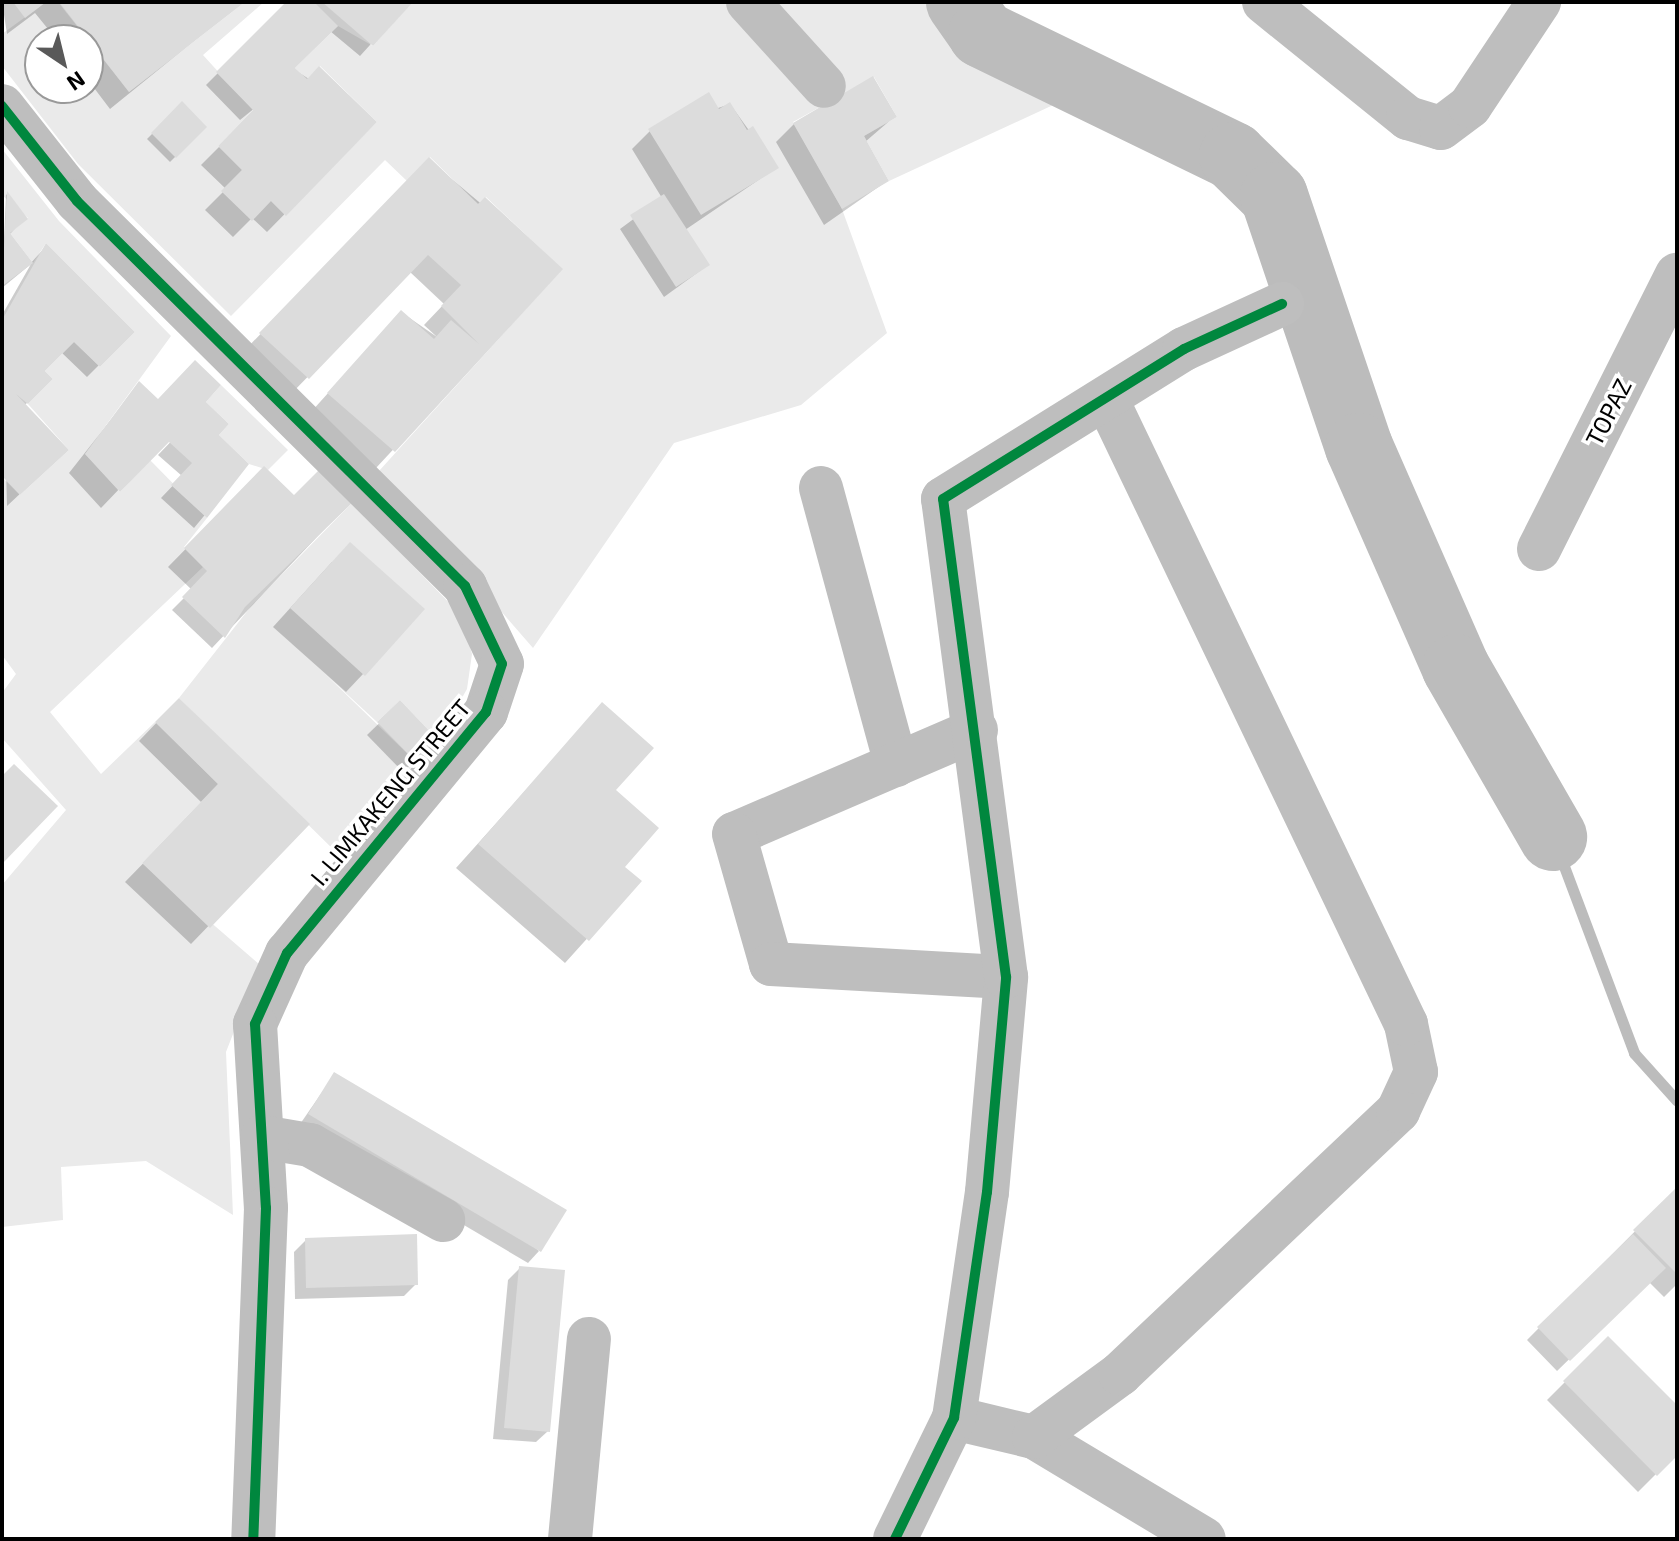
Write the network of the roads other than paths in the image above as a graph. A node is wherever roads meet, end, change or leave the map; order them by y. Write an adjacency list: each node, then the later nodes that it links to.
1 (748, 2): 4 (street)
2 (1264, 2): 3 (street)
3 (1539, 2)
4 (824, 86)
5 (2, 106): 14 (street, I. LIMKAKENG STREET)
6 (1677, 275): 10 (street, TOPAZ)
7 (1282, 304): 8 (street)
8 (1107, 400): 11 (street); 18 (street)
9 (821, 488): 12 (street)
10 (1539, 549)
11 (976, 730): 12 (street); 13 (street)
12 (896, 765): 13 (street)
13 (1006, 977): 17 (street)
14 (262, 1137): 15 (street); 19 (street, I. LIMKAKENG STREET)
15 (443, 1220)
16 (589, 1339): 20 (street)
17 (954, 1418): 18 (street); 21 (street)
18 (1034, 1437): 22 (street)
19 (253, 1539)
20 (570, 1539)
21 (895, 1539)
22 (1204, 1539)

